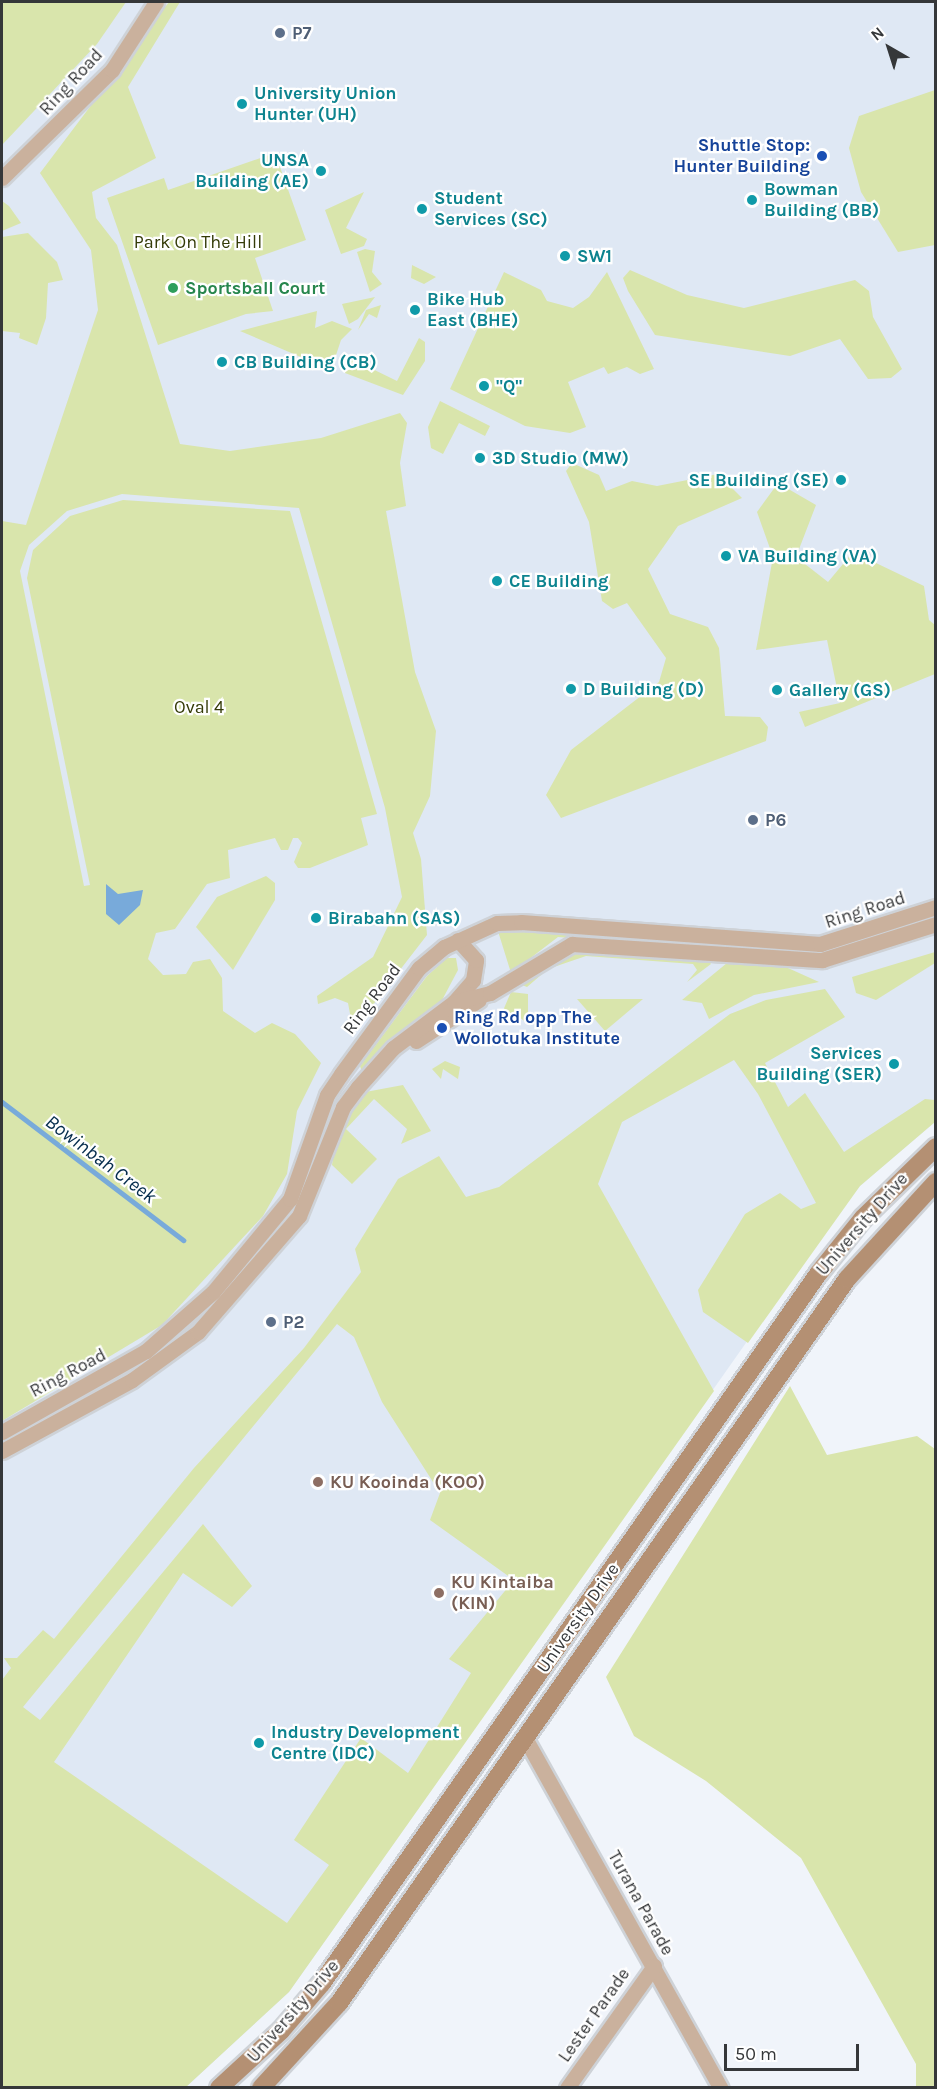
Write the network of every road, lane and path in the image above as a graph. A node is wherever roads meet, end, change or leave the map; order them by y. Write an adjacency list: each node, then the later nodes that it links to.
1 (156, 2): 2 (street, Ring Road)
2 (2, 178)
3 (936, 907): 8 (street, Ring Road)
4 (936, 924): 5 (street, Ring Road)
5 (916, 932): 8 (street); 9 (street, Ring Road)
6 (629, 933): 7 (street, Ring Road); 8 (street, Ring Road); 9 (street)
7 (458, 940): 11 (street); 15 (street, Ring Road)
8 (798, 945)
9 (718, 955): 10 (street, Ring Road)
10 (490, 993): 11 (street, Ring Road); 12 (street)
11 (454, 1002): 12 (street, Ring Road)
12 (373, 1069): 16 (street, Ring Road)
13 (936, 1147): 19 (main road, University Drive)
14 (936, 1182): 17 (main road, University Drive)
15 (2, 1432)
16 (2, 1451)
17 (525, 1738): 18 (street, Turana Parade); 20 (main road, University Drive)
18 (654, 1966): 21 (street, Lester Parade); 22 (street, Turana Parade)
19 (219, 2088)
20 (261, 2088)
21 (567, 2088)
22 (721, 2088)

